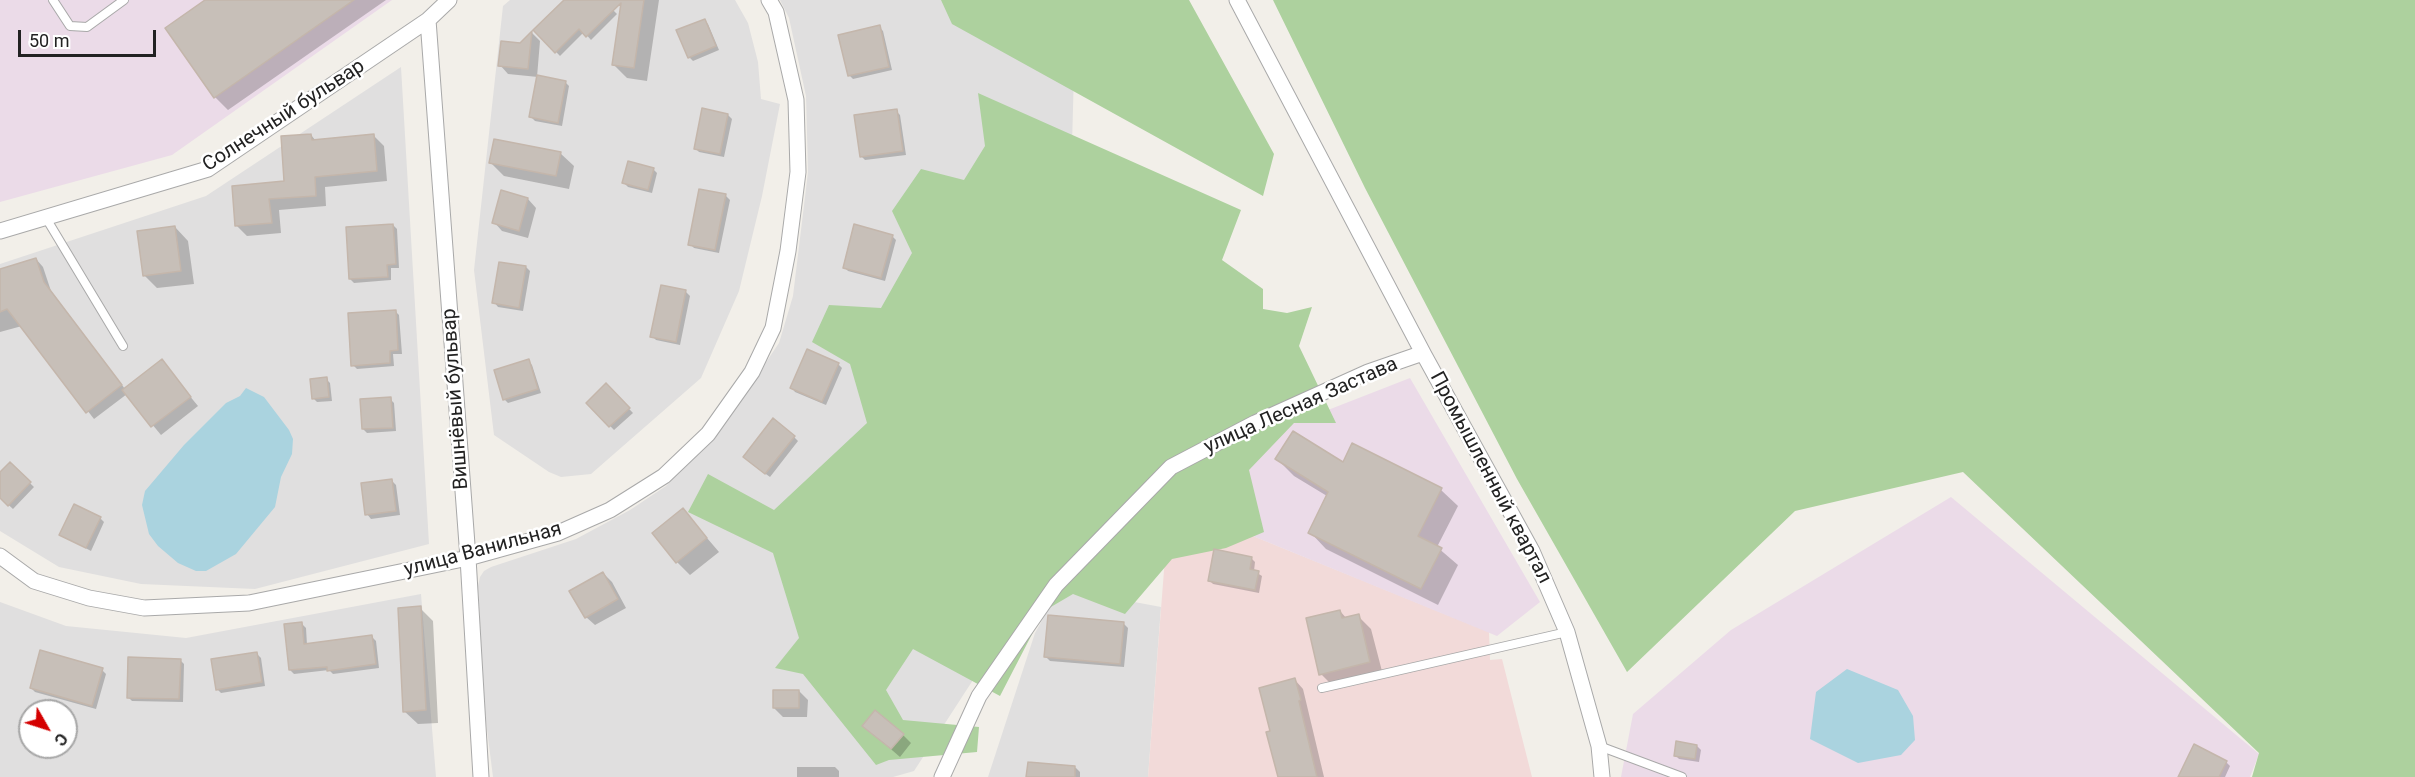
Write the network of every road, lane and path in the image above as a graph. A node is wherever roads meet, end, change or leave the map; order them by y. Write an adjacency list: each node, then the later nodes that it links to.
1 (53, 0): 2 (lane)
2 (124, 0)
3 (449, 0): 6 (street, Солнечный бульвар)
4 (769, 0): 12 (street, улица Ванильная)
5 (1237, 0): 10 (street, улица Лесная Застава)
6 (428, 20): 7 (street, Солнечный бульвар); 12 (street, Вишнёвый бульвар)
7 (45, 218): 8 (street, Солнечный бульвар); 9 (lane)
8 (0, 231)
9 (123, 346)
10 (1423, 352): 13 (street, Промышленный квартал); 17 (street, улица Лесная Застава)
11 (0, 556): 12 (street, улица Ванильная)
12 (468, 558): 16 (street, Вишнёвый бульвар)
13 (1567, 632): 14 (lane); 15 (street, Промышленный квартал)
14 (1322, 688)
15 (1599, 746): 18 (street, Промышленный квартал); 19 (lane)
16 (481, 777)
17 (942, 777)
18 (1602, 777)
19 (1682, 777)

